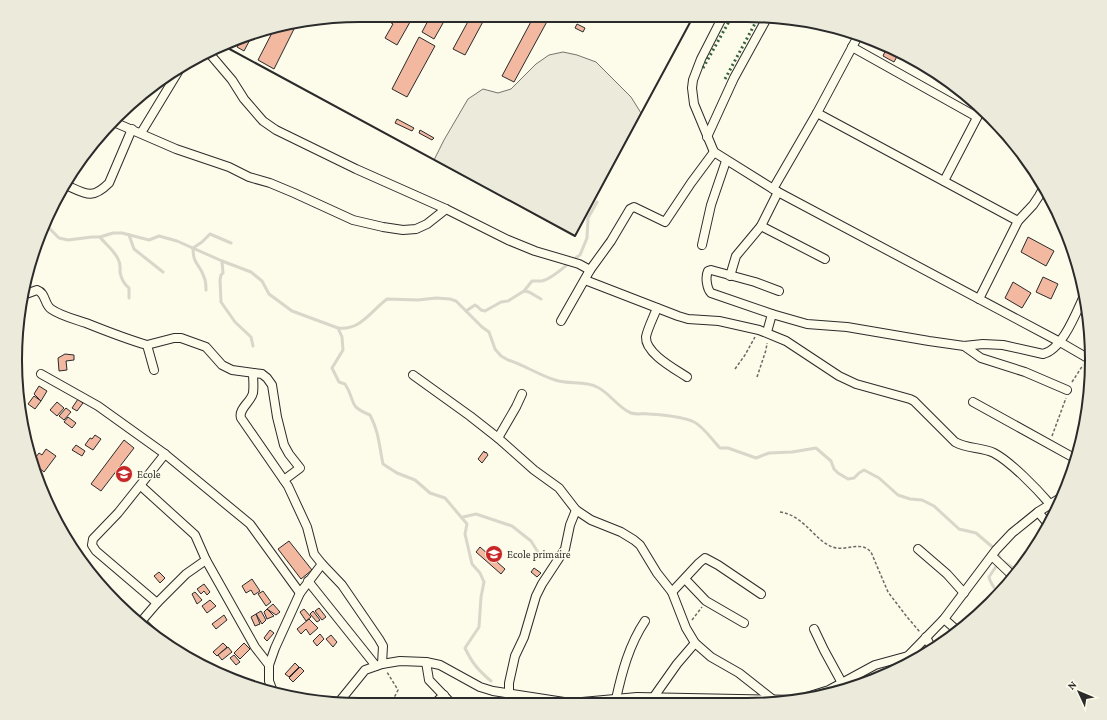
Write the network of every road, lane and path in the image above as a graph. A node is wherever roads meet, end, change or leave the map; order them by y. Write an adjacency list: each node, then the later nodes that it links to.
1 (720, 22): 13 (street)
2 (763, 23): 13 (street)
3 (856, 40): 4 (street)
4 (852, 47): 7 (street); 9 (street)
5 (212, 57): 20 (street)
6 (176, 76): 12 (street)
7 (817, 113): 16 (street); 18 (street)
8 (979, 114): 9 (street)
9 (977, 117): 16 (street)
10 (119, 123): 11 (street)
11 (132, 129): 12 (street); 17 (street)
12 (141, 133): 20 (street)
13 (707, 137): 14 (street)
14 (714, 152): 15 (street); 25 (street)
15 (726, 160): 18 (street); 23 (street)
16 (944, 181): 21 (street)
17 (70, 187)
18 (776, 190): 22 (street); 30 (street)
19 (1041, 192): 21 (street)
20 (446, 209): 25 (street)
21 (1018, 221): 30 (street)
22 (761, 226): 24 (street); 26 (street)
23 (702, 245)
24 (825, 259)
25 (590, 270): 27 (street)
26 (730, 276): 28 (street); 33 (street)
27 (585, 280): 32 (street); 34 (street)
28 (779, 291)
29 (28, 293): 37 (street)
30 (979, 299): 36 (street)
31 (1080, 303): 36 (street)
32 (657, 308): 35 (street); 46 (street)
33 (772, 314): 35 (street); 38 (street)
34 (561, 321)
35 (763, 331): 41 (path); 47 (path); 58 (street)
36 (1060, 342): 38 (street); 39 (street)
37 (147, 345): 42 (street); 43 (street)
38 (964, 346): 48 (street)
39 (1085, 357)
40 (1085, 366): 48 (path)
41 (735, 369)
42 (154, 370)
43 (253, 373): 55 (street); 55 (street)
44 (41, 374): 53 (street)
45 (413, 375): 51 (street)
46 (687, 377)
47 (757, 377)
48 (1066, 390): 52 (path)
49 (522, 394): 51 (street)
50 (973, 402): 52 (street)
51 (498, 438): 59 (street)
52 (1048, 443): 54 (street)
53 (165, 454): 56 (street); 71 (street)
54 (1071, 456)
55 (284, 480): 66 (street)
56 (141, 486): 65 (street); 75 (street)
57 (1053, 502): 58 (street)
58 (1050, 504): 61 (street)
59 (576, 510): 70 (street); 99 (street)
60 (780, 512): 83 (path)
61 (1038, 512): 62 (street); 64 (street)
62 (1045, 520)
63 (918, 549): 72 (street)
64 (992, 556): 67 (street); 72 (street)
65 (206, 560): 75 (street); 88 (street)
66 (322, 564): 69 (street); 89 (street)
67 (1009, 573)
68 (685, 579): 70 (street); 73 (street); 74 (street)
69 (308, 581): 71 (street); 89 (street)
70 (672, 592): 81 (street)
71 (300, 593): 88 (street)
72 (964, 593): 77 (street)
73 (762, 594)
74 (706, 601): 79 (street); 81 (path)
75 (157, 603): 76 (street)
76 (143, 619)
77 (944, 619): 80 (street); 83 (street)
78 (644, 621): 100 (street)
79 (744, 623)
80 (954, 627)
81 (686, 628): 84 (street)
82 (814, 629): 90 (street)
83 (926, 637): 85 (street); 86 (street)
84 (695, 643): 95 (street); 102 (street)
85 (930, 644)
86 (908, 656): 90 (street)
87 (426, 662): 89 (street); 93 (street); 99 (street)
88 (269, 665): 91 (street)
89 (379, 665): 94 (street); 96 (path)
90 (842, 683): 92 (street)
91 (271, 685)
92 (839, 685)
93 (444, 695): 97 (street); 98 (street)
94 (344, 697)
95 (769, 697)
96 (392, 698)
97 (441, 698)
98 (447, 698)
99 (513, 698)
100 (616, 698)
101 (626, 698): 102 (street)
102 (653, 698)

